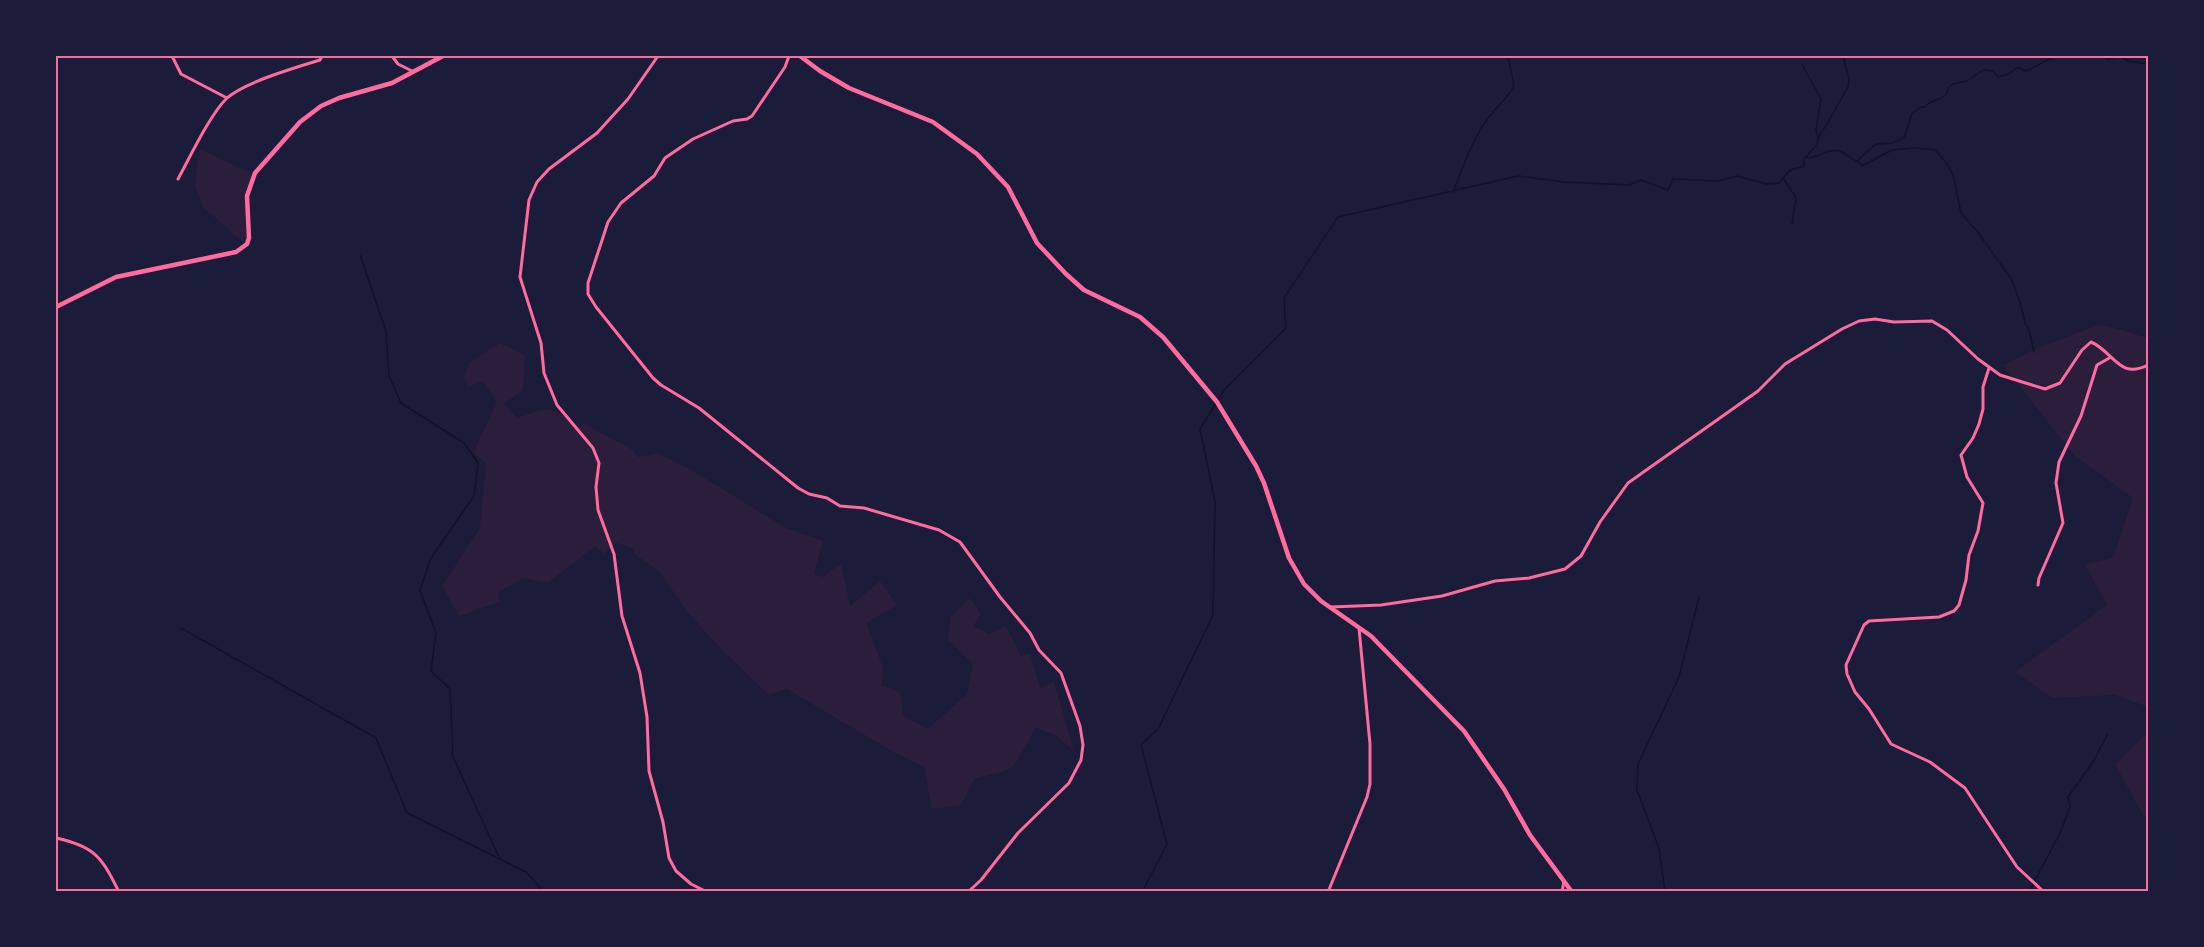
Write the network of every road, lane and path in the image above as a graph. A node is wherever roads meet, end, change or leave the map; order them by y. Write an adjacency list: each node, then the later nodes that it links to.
1 (172, 56): 9 (street)
2 (322, 56): 9 (street)
3 (392, 56): 8 (street)
4 (443, 56): 8 (main road)
5 (658, 56): 21 (street)
6 (789, 56): 22 (street)
7 (800, 56): 16 (main road)
8 (414, 72): 11 (main road)
9 (227, 98): 10 (street)
10 (178, 178)
11 (56, 307)
12 (2110, 357): 13 (street); 14 (street); 15 (street)
13 (2148, 365)
14 (1989, 368): 16 (street); 26 (street)
15 (2038, 585)
16 (1331, 607): 17 (main road)
17 (1359, 626): 19 (main road); 23 (street)
18 (56, 837): 20 (street)
19 (1564, 881): 24 (street); 25 (main road)
20 (119, 891)
21 (707, 891)
22 (968, 891)
23 (1328, 891)
24 (1562, 891)
25 (1572, 891)
26 (2044, 891)

